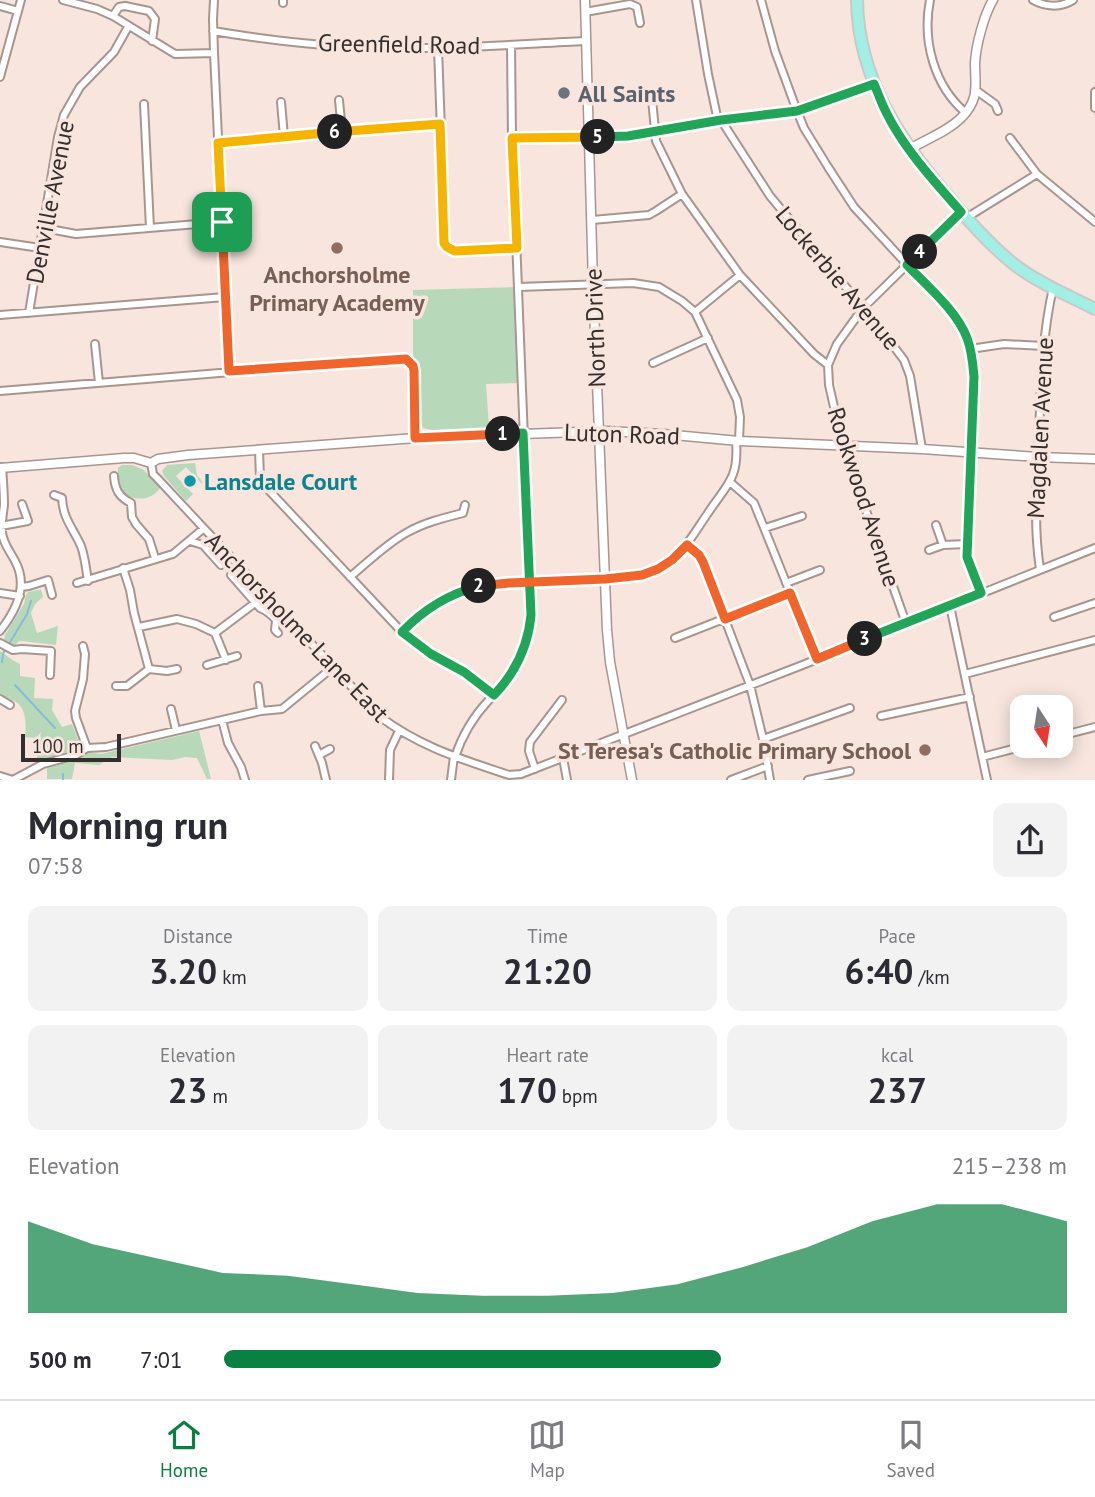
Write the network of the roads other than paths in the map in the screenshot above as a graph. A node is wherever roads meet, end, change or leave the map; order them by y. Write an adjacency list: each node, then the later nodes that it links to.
1 (21, 0): 13 (street)
2 (63, 0): 15 (street)
3 (215, 0): 18 (street)
4 (585, 0): 14 (street, North Drive)
5 (696, 0): 36 (street, Lockerbie Avenue)
6 (761, 0): 33 (street)
7 (857, 0): 25 (main road)
8 (930, 0): 35 (street)
9 (993, 0): 26 (street)
10 (1033, 0): 11 (street)
11 (1073, 0)
12 (0, 6): 13 (street)
13 (18, 11): 24 (street)
14 (585, 12): 16 (street); 20 (street, North Drive)
15 (113, 16): 17 (street); 19 (street)
16 (640, 23)
17 (128, 27): 19 (street); 52 (street, Denville Avenue)
18 (213, 31): 22 (street, Greenfield Road); 23 (street)
19 (152, 41): 23 (street)
20 (585, 41): 21 (street, Greenfield Road); 41 (street, North Drive)
21 (511, 45): 22 (street, Greenfield Road); 42 (street)
22 (438, 48): 37 (street)
23 (214, 53): 44 (street)
24 (0, 77)
25 (874, 84): 33 (street); 45 (main road)
26 (976, 91): 34 (street); 35 (street)
27 (1095, 92): 32 (street)
28 (652, 99): 39 (street)
29 (339, 100): 38 (street)
30 (281, 102): 40 (street)
31 (144, 104): 53 (street)
32 (1095, 108)
33 (797, 111): 36 (street); 57 (street)
34 (998, 111)
35 (966, 113): 45 (street)
36 (720, 120): 39 (street); 63 (street, Lockerbie Avenue)
37 (440, 124): 38 (street); 56 (street)
38 (342, 132): 40 (street)
39 (655, 132): 41 (street); 47 (street)
40 (284, 137): 44 (street)
41 (588, 137): 42 (street); 49 (street, North Drive)
42 (512, 138): 56 (street)
43 (1010, 138): 46 (street)
44 (218, 143): 50 (street)
45 (909, 149): 48 (main road)
46 (1037, 174): 48 (street); 51 (street)
47 (682, 194): 49 (street); 58 (street)
48 (964, 215): 57 (street); 61 (main road)
49 (592, 220): 59 (street, North Drive)
50 (222, 222): 53 (street); 62 (street)
51 (1095, 222)
52 (44, 228): 53 (street); 55 (street, Denville Avenue)
53 (150, 228)
54 (0, 242): 55 (street)
55 (40, 248): 66 (street, Denville Avenue)
56 (517, 248): 60 (street)
57 (907, 265): 63 (street); 71 (street)
58 (740, 275): 65 (street); 73 (street)
59 (593, 284): 60 (street); 65 (street); 77 (street, North Drive)
60 (518, 287): 78 (street)
61 (1053, 288): 64 (main road); 70 (street, Magdalen Avenue)
62 (225, 297): 66 (street); 74 (street)
63 (863, 308): 73 (street); 83 (street, Lockerbie Avenue)
64 (1095, 309)
65 (695, 312): 68 (street)
66 (29, 313): 67 (street)
67 (0, 315)
68 (709, 338): 72 (street); 80 (street)
69 (95, 344): 75 (street)
70 (1043, 346): 71 (street); 85 (street, Magdalen Avenue)
71 (970, 349): 84 (street)
72 (653, 363)
73 (828, 365): 81 (street, Rookwood Avenue)
74 (229, 371): 75 (street); 79 (street)
75 (99, 383): 76 (street)
76 (0, 391)
77 (599, 431): 78 (street, Luton Road); 80 (street, Luton Road); 120 (street, North Drive)
78 (523, 433): 79 (street, Luton Road); 122 (street)
79 (415, 438): 82 (street, Luton Road)
80 (737, 441): 81 (street, Luton Road); 90 (street)
81 (843, 446): 83 (street, Luton Road); 136 (street, Rookwood Avenue)
82 (259, 449): 87 (street, Luton Road); 119 (street)
83 (922, 449): 84 (street, Luton Road)
84 (971, 453): 85 (street, Luton Road); 108 (street)
85 (1038, 457): 86 (street, Luton Road); 116 (street, Magdalen Avenue)
86 (1095, 459)
87 (151, 463): 88 (street); 104 (street, Anchorsholme Lane East)
88 (1, 467): 101 (street)
89 (114, 476): 94 (street)
90 (730, 482): 105 (street); 109 (street)
91 (69, 493): 93 (street)
92 (54, 495): 93 (street)
93 (62, 498): 121 (street)
94 (131, 503): 95 (street); 113 (street)
95 (140, 503)
96 (22, 504): 101 (street)
97 (465, 505): 98 (street)
98 (463, 513): 100 (street); 106 (street)
99 (802, 516): 105 (street)
100 (469, 518)
101 (1, 521): 125 (street)
102 (936, 525): 110 (street)
103 (400, 526): 106 (street)
104 (203, 528): 107 (street); 150 (street, Anchorsholme Lane East)
105 (765, 528): 124 (street)
106 (404, 533): 119 (street)
107 (190, 541): 113 (street); 114 (street, Anchorsholme Lane East)
108 (967, 544): 110 (street); 128 (street)
109 (687, 545): 120 (street); 135 (street)
110 (943, 545): 112 (street)
111 (1095, 548): 116 (street, Anchorsholme Lane East)
112 (929, 550)
113 (155, 558): 115 (street)
114 (221, 565)
115 (123, 568): 121 (street); 137 (street)
116 (1040, 569): 128 (street, Anchorsholme Lane East)
117 (820, 570): 124 (street)
118 (232, 575): 131 (street)
119 (350, 578): 140 (street)
120 (605, 579): 122 (street); 176 (street, North Drive)
121 (88, 580): 123 (street)
122 (529, 582): 140 (street); 160 (street)
123 (77, 583)
124 (786, 583): 127 (street)
125 (21, 587): 129 (street); 130 (street)
126 (0, 593): 130 (street)
127 (790, 593): 135 (street); 147 (street)
128 (981, 593): 133 (street, Anchorsholme Lane East)
129 (52, 595)
130 (20, 596): 138 (street)
131 (255, 603): 139 (street); 141 (street)
132 (1095, 603): 134 (street)
133 (950, 606): 136 (street, Anchorsholme Lane East); 153 (street)
134 (1054, 617)
135 (725, 619): 142 (street); 155 (street)
136 (906, 623): 147 (street, Anchorsholme Lane East)
137 (139, 628): 139 (street); 151 (street)
138 (0, 631)
139 (215, 632): 148 (street)
140 (402, 632): 160 (street)
141 (278, 634)
142 (675, 638)
143 (1095, 640): 153 (street)
144 (1, 644): 154 (street)
145 (83, 646): 179 (street)
146 (237, 656): 148 (street)
147 (817, 659): 155 (street, Anchorsholme Lane East)
148 (226, 660): 149 (street)
149 (207, 665)
150 (332, 668): 168 (street); 174 (street, Anchorsholme Lane East)
151 (149, 669): 152 (street); 158 (street)
152 (177, 670)
153 (965, 674): 161 (street)
154 (50, 675)
155 (750, 685): 176 (street, Anchorsholme Lane East); 177 (street)
156 (116, 686): 158 (street)
157 (258, 686): 168 (street)
158 (127, 687): 159 (street)
159 (129, 695)
160 (494, 695): 183 (street)
161 (970, 697): 170 (street); 184 (street)
162 (0, 699): 164 (street)
163 (562, 700): 167 (street)
164 (10, 705)
165 (850, 708): 177 (street)
166 (171, 709): 173 (street)
167 (555, 710): 169 (street); 187 (street)
168 (261, 711): 171 (street)
169 (563, 716)
170 (881, 716)
171 (222, 720): 173 (street); 192 (street)
172 (1095, 726): 175 (street)
173 (176, 730): 179 (street)
174 (399, 731): 183 (street, Anchorsholme Lane East); 194 (street)
175 (1073, 732)
176 (623, 735): 185 (street, Anchorsholme Lane East); 197 (street, North Drive)
177 (763, 739): 186 (street)
178 (315, 746): 182 (street)
179 (87, 748): 191 (street)
180 (330, 749): 182 (street)
181 (1010, 750): 184 (street)
182 (319, 755): 193 (street)
183 (454, 757): 190 (street, Anchorsholme Lane East); 195 (street)
184 (982, 757): 201 (street)
185 (563, 758): 187 (street, Anchorsholme Lane East); 196 (street)
186 (768, 766): 198 (street); 199 (street)
187 (535, 769): 190 (street, Anchorsholme Lane East)
188 (850, 771): 200 (street)
189 (0, 776): 191 (street)
190 (509, 777)
191 (13, 779)
192 (245, 779)
193 (326, 779)
194 (388, 779)
195 (451, 779)
196 (567, 779)
197 (632, 779)
198 (731, 779)
199 (770, 779)
200 (808, 779)
201 (987, 779)

